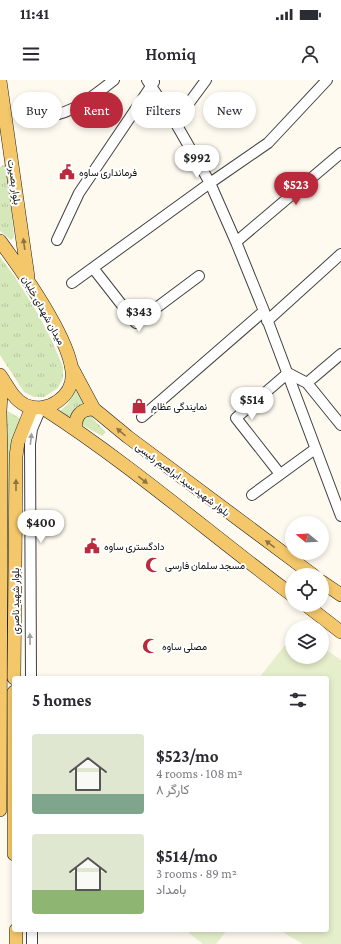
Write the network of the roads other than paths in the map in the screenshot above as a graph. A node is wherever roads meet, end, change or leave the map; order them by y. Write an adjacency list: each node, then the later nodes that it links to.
1 (114, 80): 8 (street)
2 (206, 80): 7 (street)
3 (327, 80): 13 (street)
4 (0, 81): 10 (main road, بلوار بصیرت)
5 (151, 82): 6 (street); 14 (street)
6 (157, 92)
7 (195, 95)
8 (62, 114)
9 (178, 128): 13 (street)
10 (9, 133): 12 (main road); 20 (main road, بلوار بصیرت, one-way to 10)
11 (341, 153): 16 (street)
12 (0, 159)
13 (210, 183): 16 (street); 18 (street)
14 (57, 240)
15 (0, 241): 20 (main road, میدان شهدای خلبان)
16 (236, 242): 22 (street)
17 (341, 254): 23 (street)
18 (93, 268): 19 (street); 21 (street)
19 (199, 276)
20 (29, 283): 25 (main road, میدان شهدای خلبان)
21 (72, 284)
22 (264, 311): 23 (street); 32 (street)
23 (267, 321): 26 (street)
24 (341, 354): 28 (street)
25 (71, 366): 29 (main road, میدان شهدای خلبان); 30 (main road, بلوار شهید سید ابراهیم رئیسی)
26 (288, 373): 28 (street); 35 (street); 36 (street)
27 (1, 376): 29 (main road); 31 (main road, بلوار شهید ناصری)
28 (307, 383): 33 (street)
29 (39, 408): 34 (main road); 45 (main road, بلوار شهید ناصری, one-way to 29); 46 (street, one-way to 29)
30 (94, 409): 34 (main road); 39 (main road, بلوار شهید سید ابراهیم رئیسی, one-way to 30)
31 (0, 412): 47 (main road, بلوار شهید ناصری)
32 (142, 418)
33 (341, 425)
34 (76, 429): 41 (main road, one-way to 41)
35 (316, 449): 36 (street); 38 (street)
36 (280, 474): 37 (street)
37 (252, 495)
38 (341, 516)
39 (304, 568)
40 (329, 587): 42 (main road)
41 (285, 590)
42 (341, 595)
43 (315, 612): 44 (main road)
44 (341, 632)
45 (14, 676)
46 (31, 676)
47 (5, 691): 48 (main road, بلوار شهید ناصری); 49 (main road, بلوار شهید ناصری)
48 (0, 810)
49 (12, 818)
50 (16, 932): 52 (main road)
51 (32, 932): 53 (street)
52 (16, 944)
53 (32, 944)

